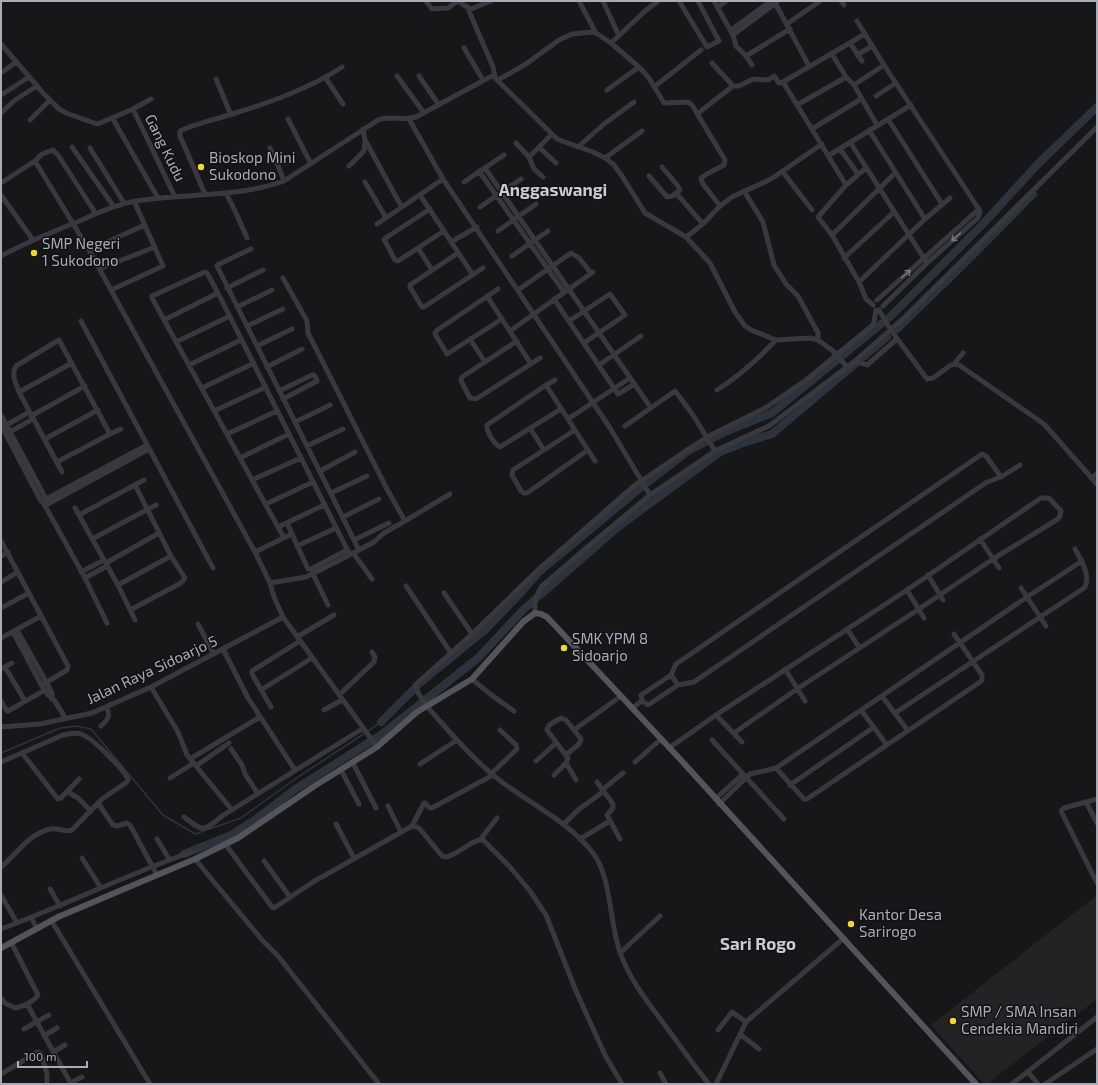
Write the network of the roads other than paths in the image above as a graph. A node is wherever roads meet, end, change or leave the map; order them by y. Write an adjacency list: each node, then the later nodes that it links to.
1 (426, 1): 2 (street)
2 (459, 1): 14 (street)
3 (491, 1): 14 (street)
4 (579, 1): 18 (street)
5 (603, 1): 21 (street)
6 (658, 1): 21 (street)
7 (679, 1): 8 (street)
8 (698, 1)
9 (714, 1): 13 (street)
10 (726, 1): 13 (street)
11 (820, 1): 16 (street)
12 (775, 2): 16 (street); 19 (street)
13 (718, 7): 19 (street)
14 (471, 9): 45 (street)
15 (857, 22): 20 (street)
16 (787, 24): 17 (street)
17 (790, 29): 30 (street); 36 (street)
18 (596, 33): 24 (street); 45 (street)
19 (732, 33): 30 (street)
20 (865, 34): 22 (street); 25 (street)
21 (619, 36): 24 (street)
22 (850, 43): 28 (street); 29 (street)
23 (1, 44): 31 (street)
24 (611, 44): 38 (street)
25 (872, 46): 29 (street); 35 (street)
26 (464, 48): 47 (street)
27 (701, 50): 53 (street)
28 (832, 54): 36 (street); 44 (street)
29 (857, 55): 32 (street)
30 (746, 56): 34 (street)
31 (16, 62): 39 (street); 42 (street)
32 (862, 62)
33 (712, 63): 52 (street)
34 (752, 65)
35 (884, 65): 49 (street); 50 (street)
36 (809, 66): 48 (street)
37 (342, 67): 43 (street)
38 (639, 67): 53 (street); 54 (street)
39 (1, 73)
40 (397, 76): 67 (street)
41 (419, 76): 62 (street)
42 (29, 77): 51 (street); 55 (street)
43 (325, 77): 61 (street); 69 (street)
44 (846, 77): 50 (street); 63 (street)
45 (496, 78): 47 (street); 81 (street)
46 (216, 79): 69 (street)
47 (483, 80): 62 (street)
48 (781, 82): 52 (street); 63 (street)
49 (896, 83): 56 (street); 64 (street)
50 (854, 85): 58 (street)
51 (37, 86): 59 (street); 66 (street)
52 (733, 86): 68 (street)
53 (654, 87): 68 (street)
54 (607, 90)
55 (1, 94)
56 (876, 96)
57 (151, 98): 65 (street)
58 (861, 99): 75 (street); 77 (street)
59 (50, 100): 71 (street); 74 (street)
60 (634, 102): 88 (street)
61 (343, 104)
62 (439, 105): 67 (street)
63 (797, 105): 77 (street)
64 (911, 105): 73 (street); 168 (street)
65 (133, 109): 71 (street); 124 (street, Gang Kudu)
66 (1, 113)
67 (424, 113): 70 (street)
68 (698, 114): 133 (street)
69 (231, 115): 121 (street)
70 (412, 118): 78 (street); 109 (street)
71 (112, 119): 125 (street)
72 (288, 119): 98 (street)
73 (888, 119): 75 (street); 132 (street)
74 (30, 120)
75 (877, 125): 79 (street)
76 (1097, 127): 201 (street)
77 (812, 129): 85 (street)
78 (363, 130): 82 (street); 98 (street)
79 (869, 130): 83 (street); 105 (street)
80 (642, 131): 95 (street)
81 (552, 134): 87 (street); 88 (street)
82 (365, 140): 99 (street); 130 (street)
83 (850, 142): 91 (street); 102 (street)
84 (516, 143): 94 (street)
85 (822, 144): 93 (street); 104 (street)
86 (72, 147): 134 (street)
87 (539, 147): 94 (street); 97 (street)
88 (578, 147): 95 (street)
89 (90, 148): 129 (street)
90 (270, 148): 111 (street)
91 (840, 149): 93 (street); 106 (street)
92 (504, 154): 101 (street)
93 (828, 156): 115 (street)
94 (529, 157): 108 (street)
95 (605, 158): 154 (street)
96 (35, 161): 114 (street); 139 (street); 144 (street)
97 (556, 163)
98 (311, 164): 111 (street)
99 (349, 166)
100 (662, 167): 120 (street)
101 (485, 168): 103 (street); 118 (street)
102 (866, 168): 106 (street); 116 (street)
103 (479, 171): 113 (street); 123 (street)
104 (783, 172): 117 (street); 137 (street)
105 (895, 173): 116 (street); 142 (street)
106 (858, 174): 115 (street)
107 (649, 176): 120 (street)
108 (543, 177)
109 (443, 179): 141 (street); 148 (street)
110 (521, 179): 118 (street)
111 (284, 181): 119 (street)
112 (365, 182): 141 (street)
113 (464, 182)
114 (1, 183)
115 (846, 185): 153 (street)
116 (879, 189): 138 (street); 153 (street)
117 (744, 191): 133 (street); 210 (street)
118 (502, 192): 123 (street); 140 (street)
119 (226, 193): 121 (street); 155 (street)
120 (676, 193): 146 (street)
121 (205, 194): 124 (street)
122 (1, 195): 156 (street)
123 (496, 196): 135 (street); 143 (street)
124 (175, 197): 125 (street)
125 (158, 198): 128 (street)
126 (422, 198): 136 (street)
127 (950, 198): 132 (street)
128 (134, 201): 129 (street); 147 (street)
129 (124, 203): 134 (street)
130 (400, 204)
131 (536, 204): 140 (street)
132 (942, 204): 142 (street)
133 (720, 206): 146 (street)
134 (114, 207): 139 (street)
135 (480, 207)
136 (430, 209): 149 (street); 161 (street)
137 (812, 210)
138 (894, 212): 152 (street); 167 (street)
139 (96, 214): 144 (street)
140 (518, 216): 143 (street); 157 (street)
141 (386, 218): 145 (street)
142 (925, 219): 152 (street)
143 (513, 220): 150 (street); 159 (street)
144 (73, 223): 156 (street); 163 (street)
145 (377, 224)
146 (703, 224): 154 (street)
147 (145, 225): 160 (street); 163 (street)
148 (477, 227): 158 (street); 182 (street)
149 (444, 231): 158 (street); 161 (street)
150 (498, 231)
151 (548, 231): 157 (street)
152 (909, 234): 168 (street); 177 (street)
153 (832, 235): 167 (street)
154 (686, 237): 209 (street)
155 (247, 238)
156 (33, 240): 165 (street)
157 (535, 240): 159 (street); 169 (street)
158 (451, 242): 164 (street)
159 (530, 244): 166 (street); 174 (street)
160 (155, 247): 171 (street); 180 (street)
161 (418, 248): 173 (street)
162 (250, 249): 178 (street)
163 (89, 250): 171 (street)
164 (458, 253): 173 (street); 175 (street)
165 (1, 256)
166 (512, 256)
167 (844, 258): 177 (street)
168 (925, 261): 187 (street, one-way to 168); 189 (street)
169 (553, 266): 174 (street); 183 (street); 183 (street)
170 (483, 268): 175 (street)
171 (99, 269): 180 (street)
172 (263, 270): 178 (street)
173 (432, 270): 175 (street)
174 (548, 270): 182 (street); 183 (street)
175 (473, 274)
176 (283, 278): 302 (street)
177 (859, 282): 188 (street)
178 (227, 288): 190 (street)
179 (498, 289): 185 (street)
180 (111, 290): 318 (street)
181 (272, 290): 190 (street)
182 (518, 290): 194 (street)
183 (566, 291): 186 (street); 193 (street)
184 (218, 293): 195 (street); 197 (street); 197 (street)
185 (487, 296): 196 (street); 206 (street)
186 (554, 299): 194 (street); 199 (street)
187 (877, 300): 188 (street); 189 (street)
188 (873, 305): 192 (street)
189 (883, 306): 192 (street)
190 (237, 307): 200 (street)
191 (283, 309): 200 (street)
192 (877, 310): 201 (street); 218 (street)
193 (584, 311): 199 (street); 204 (street); 204 (street)
194 (534, 314): 203 (street); 242 (street)
195 (230, 316): 208 (street); 212 (street)
196 (502, 319): 203 (street); 206 (street)
197 (164, 320): 212 (street)
198 (81, 321): 266 (street)
199 (569, 321): 213 (street)
200 (247, 326): 214 (street)
201 (889, 328): 207 (street); 221 (street)
202 (292, 329): 214 (street)
203 (510, 331): 211 (street)
204 (599, 333): 213 (street); 217 (street)
205 (641, 336): 217 (street)
206 (470, 339): 220 (street)
207 (897, 339): 221 (street); 225 (street)
208 (241, 340): 223 (street); 226 (street)
209 (776, 340): 210 (street); 238 (street)
210 (818, 340): 218 (street)
211 (517, 341): 220 (street); 224 (street)
212 (176, 342): 226 (street)
213 (584, 343): 229 (street)
214 (257, 346): 228 (street)
215 (302, 349): 228 (street)
216 (963, 353): 225 (street)
217 (614, 355): 229 (street); 230 (street)
218 (838, 356): 227 (street); 263 (street)
219 (540, 358): 224 (street)
220 (485, 362): 224 (street)
221 (857, 362): 227 (street)
222 (72, 363): 234 (street); 240 (street); 240 (street)
223 (254, 364): 235 (street); 236 (street)
224 (531, 364)
225 (954, 364): 281 (street)
226 (189, 365): 236 (street)
227 (846, 365): 267 (street)
228 (267, 366): 239 (street)
229 (599, 366): 237 (street)
230 (630, 378): 232 (street); 237 (street)
231 (555, 380): 233 (street)
232 (634, 384): 237 (street); 244 (street)
233 (546, 385): 245 (street); 255 (street)
234 (86, 386): 246 (street); 250 (street)
235 (266, 387): 247 (street); 248 (street)
236 (202, 388): 248 (street)
237 (614, 388): 242 (street)
238 (717, 390)
239 (279, 391): 241 (street); 241 (street)
240 (20, 392): 250 (street)
241 (283, 398): 252 (street)
242 (593, 402): 251 (street); 285 (street)
243 (330, 405): 252 (street)
244 (651, 408): 254 (street); 263 (street)
245 (561, 409): 251 (street); 255 (street)
246 (98, 410): 260 (street); 264 (street)
247 (278, 410): 261 (street); 262 (street)
248 (214, 411): 261 (street)
249 (1, 415): 253 (street)
250 (31, 416): 253 (street); 259 (street); 264 (street)
251 (568, 419): 258 (street)
252 (295, 422): 265 (street)
253 (3, 426): 259 (street)
254 (625, 426)
255 (530, 428): 268 (street)
256 (121, 429): 260 (street)
257 (343, 429): 265 (street)
258 (575, 430): 268 (street); 269 (street)
259 (8, 433): 292 (street); 294 (street)
260 (110, 434): 274 (street)
261 (227, 434): 271 (street)
262 (289, 434): 271 (street); 272 (street)
263 (708, 438): 267 (street); 285 (street)
264 (45, 439): 274 (street)
265 (307, 446): 276 (street)
266 (148, 447): 288 (street); 325 (street)
267 (713, 449): 290 (street)
268 (544, 450): 269 (street)
269 (588, 450): 273 (street)
270 (355, 452): 276 (street)
271 (240, 458): 283 (street)
272 (301, 458): 283 (street); 284 (street)
273 (595, 461)
274 (57, 462): 277 (street)
275 (1020, 465): 280 (street)
276 (320, 471): 289 (street)
277 (62, 472)
278 (1097, 474): 281 (street)
279 (367, 476): 289 (street)
280 (1001, 477): 375 (street); 377 (street)
281 (1091, 478): 286 (street)
282 (144, 480): 287 (street)
283 (252, 480): 295 (street)
284 (313, 482): 295 (street); 297 (street)
285 (642, 482): 290 (street); 360 (street)
286 (1097, 484)
287 (135, 485): 299 (street); 300 (street)
288 (76, 486): 292 (street); 294 (street)
289 (331, 493): 301 (street)
290 (649, 493): 348 (street)
291 (450, 494): 302 (street)
292 (48, 498): 294 (street)
293 (379, 499): 301 (street)
294 (44, 504): 328 (street)
295 (266, 504): 305 (street)
296 (156, 505): 299 (street)
297 (324, 505): 303 (street); 306 (street)
298 (75, 508): 300 (street)
299 (147, 510): 307 (street); 310 (street)
300 (79, 515): 310 (street)
301 (343, 517): 312 (street)
302 (405, 522): 316 (street)
303 (287, 523): 305 (street); 308 (street)
304 (389, 523): 312 (street)
305 (278, 527): 309 (street)
306 (336, 528): 314 (street); 319 (street)
307 (159, 532): 321 (street); 324 (street)
308 (292, 534): 309 (street); 314 (street)
309 (284, 538): 318 (street)
310 (92, 539): 324 (street)
311 (980, 539): 322 (street); 322 (street); 330 (street)
312 (354, 540): 316 (street)
313 (1, 541): 317 (street)
314 (297, 546): 319 (street)
315 (1075, 549): 323 (street)
316 (360, 550): 319 (street)
317 (8, 552): 320 (street); 327 (street)
318 (255, 552): 334 (street)
319 (350, 553): 329 (street); 332 (street)
320 (1, 556)
321 (171, 556): 335 (street); 347 (street)
322 (993, 558): 326 (street); 341 (street)
323 (1082, 561): 342 (street); 351 (street)
324 (106, 563): 328 (street); 331 (street); 335 (street)
325 (213, 568)
326 (999, 568)
327 (18, 572): 333 (street); 339 (street)
328 (81, 572): 331 (street)
329 (313, 574): 334 (street); 344 (street)
330 (928, 576): 338 (street); 341 (street)
331 (84, 578): 355 (street)
332 (372, 578)
333 (1, 582)
334 (270, 583): 352 (street)
335 (118, 585): 347 (street)
336 (406, 586): 368 (street)
337 (1022, 588): 342 (street)
338 (907, 590): 346 (street); 358 (street)
339 (29, 592): 345 (street); 350 (street)
340 (444, 593): 360 (street)
341 (940, 594): 343 (street); 346 (street)
342 (1027, 597): 351 (street); 364 (street)
343 (944, 600)
344 (328, 605)
345 (1, 608)
346 (919, 609): 353 (street); 365 (street)
347 (130, 610): 354 (street)
348 (535, 613): 376 (main road); 382 (main road)
349 (334, 615): 363 (street)
350 (41, 616): 359 (street); 378 (street)
351 (1040, 616): 357 (street); 371 (street)
352 (283, 617): 363 (street); 366 (street, Jalan Raya Sidoarjo 5)
353 (924, 618)
354 (136, 620)
355 (107, 623)
356 (198, 624): 369 (street)
357 (1046, 626)
358 (847, 629): 365 (street); 374 (street)
359 (15, 631): 362 (street); 378 (street)
360 (472, 634): 368 (street)
361 (954, 634): 364 (street)
362 (1, 638)
363 (298, 639): 370 (street); 381 (street)
364 (960, 643): 371 (street); 383 (street)
365 (859, 647): 380 (street)
366 (223, 650): 369 (street, Jalan Raya Sidoarjo 5); 398 (street)
367 (372, 652): 384 (street)
368 (451, 653): 389 (street)
369 (214, 654): 379 (street, Jalan Raya Sidoarjo 5)
370 (312, 658): 381 (street); 384 (street)
371 (972, 662): 396 (street); 406 (street)
372 (12, 663): 373 (street)
373 (3, 668): 386 (street)
374 (785, 669): 380 (street); 397 (street)
375 (671, 675): 377 (street); 387 (street)
376 (472, 679): 389 (main road); 395 (street)
377 (678, 685): 387 (street)
378 (45, 686): 386 (street); 399 (street)
379 (151, 687): 390 (street, Jalan Raya Sidoarjo 5); 421 (street)
380 (797, 689): 388 (street); 407 (street)
381 (261, 690): 391 (street)
382 (620, 696): 392 (main road); 405 (street)
383 (882, 696): 394 (street); 396 (street)
384 (340, 697): 393 (street); 403 (street)
385 (1, 701): 386 (street)
386 (25, 701)
387 (642, 701): 392 (street)
388 (805, 702)
389 (426, 704): 409 (street); 414 (main road)
390 (107, 707): 399 (street, Jalan Raya Sidoarjo 5); 400 (street)
391 (271, 707)
392 (632, 708): 408 (main road)
393 (324, 710)
394 (861, 710): 402 (street); 425 (street)
395 (514, 711)
396 (894, 713): 406 (street)
397 (716, 715): 407 (street); 415 (street)
398 (260, 717): 421 (street); 426 (street)
399 (66, 718): 401 (street, Jalan Raya Sidoarjo 5)
400 (101, 726)
401 (1, 727)
402 (874, 728): 413 (street); 436 (street)
403 (364, 730): 414 (street); 426 (street)
404 (500, 730): 429 (street)
405 (574, 730): 412 (street); 417 (street)
406 (908, 731): 413 (street)
407 (734, 733): 411 (street)
408 (661, 739): 415 (main road); 420 (street)
409 (457, 740): 424 (street); 429 (street)
410 (712, 740): 431 (street)
411 (742, 742)
412 (556, 743): 417 (street); 418 (street)
413 (887, 745): 436 (street)
414 (376, 746): 422 (main road)
415 (669, 748): 441 (main road)
416 (22, 753): 419 (street); 438 (street); 443 (street)
417 (566, 755): 423 (street)
418 (536, 761)
419 (1, 762)
420 (635, 762)
421 (193, 763): 432 (street); 439 (street); 447 (street)
422 (353, 763): 427 (main road); 446 (street)
423 (566, 763): 430 (street); 434 (street)
424 (420, 764)
425 (776, 768): 431 (street); 436 (street)
426 (295, 770): 439 (street)
427 (341, 770): 444 (street); 462 (main road)
428 (623, 773): 437 (street)
429 (492, 774): 455 (street); 456 (street)
430 (554, 775)
431 (745, 776): 441 (street); 451 (street)
432 (170, 778)
433 (79, 779): 438 (street)
434 (576, 780)
435 (597, 782): 437 (street)
436 (790, 785)
437 (603, 791): 452 (street); 455 (street)
438 (68, 792): 448 (street)
439 (258, 794): 447 (street)
440 (1097, 799): 442 (street)
441 (717, 801): 485 (main road)
442 (1086, 802): 453 (street); 471 (street)
443 (98, 803): 448 (street); 470 (street)
444 (359, 804)
445 (388, 806): 457 (street)
446 (376, 808)
447 (232, 810): 449 (street)
448 (91, 811): 469 (street)
449 (184, 817)
450 (497, 818): 461 (street)
451 (784, 819)
452 (610, 821): 459 (street); 460 (street)
453 (1097, 823)
454 (336, 824): 465 (street)
455 (564, 824): 459 (street)
456 (412, 826): 457 (street); 461 (street)
457 (401, 832): 465 (street)
458 (157, 839): 466 (street)
459 (580, 839): 488 (street)
460 (620, 839)
461 (480, 840): 513 (street)
462 (226, 845): 467 (main road); 476 (street)
463 (191, 852): 466 (street)
464 (82, 858): 472 (street)
465 (354, 858): 476 (street)
466 (169, 859): 470 (street)
467 (195, 859): 470 (main road); 512 (street)
468 (264, 861): 476 (street)
469 (1, 867)
470 (155, 870): 473 (main road); 473 (street)
471 (1097, 883)
472 (101, 888): 473 (street); 477 (street)
473 (112, 888): 480 (main road)
474 (50, 889): 477 (street)
475 (1, 895): 481 (street)
476 (290, 897)
477 (60, 906): 479 (street)
478 (660, 916): 488 (street)
479 (31, 918): 481 (street); 482 (street)
480 (51, 920): 482 (main road); 484 (street)
481 (17, 923): 483 (street)
482 (36, 927): 486 (main road)
483 (1, 929)
484 (59, 932): 510 (street); 511 (street)
485 (844, 938): 494 (street); 517 (main road)
486 (11, 942): 487 (main road); 490 (street)
487 (1, 948)
488 (620, 953): 515 (street)
489 (1, 998): 490 (street)
490 (27, 1004): 493 (street)
491 (49, 1015): 493 (street)
492 (1097, 1017): 504 (street)
493 (37, 1022): 496 (street); 499 (street)
494 (746, 1022): 497 (street); 498 (street)
495 (57, 1028): 499 (street)
496 (24, 1029)
497 (718, 1030)
498 (740, 1034): 501 (street); 516 (street)
499 (44, 1036): 503 (street)
500 (66, 1045): 503 (street)
501 (759, 1049)
502 (1097, 1049): 520 (street)
503 (53, 1052): 508 (street)
504 (1028, 1072): 518 (street); 519 (street)
505 (660, 1073): 514 (street)
506 (1, 1074): 509 (street)
507 (82, 1077): 508 (street)
508 (70, 1083)
509 (47, 1084)
510 (150, 1084)
511 (154, 1084)
512 (379, 1084)
513 (622, 1084)
514 (666, 1084)
515 (708, 1084)
516 (716, 1084)
517 (976, 1084)
518 (1012, 1084)
519 (1038, 1084)
520 (1045, 1084)

